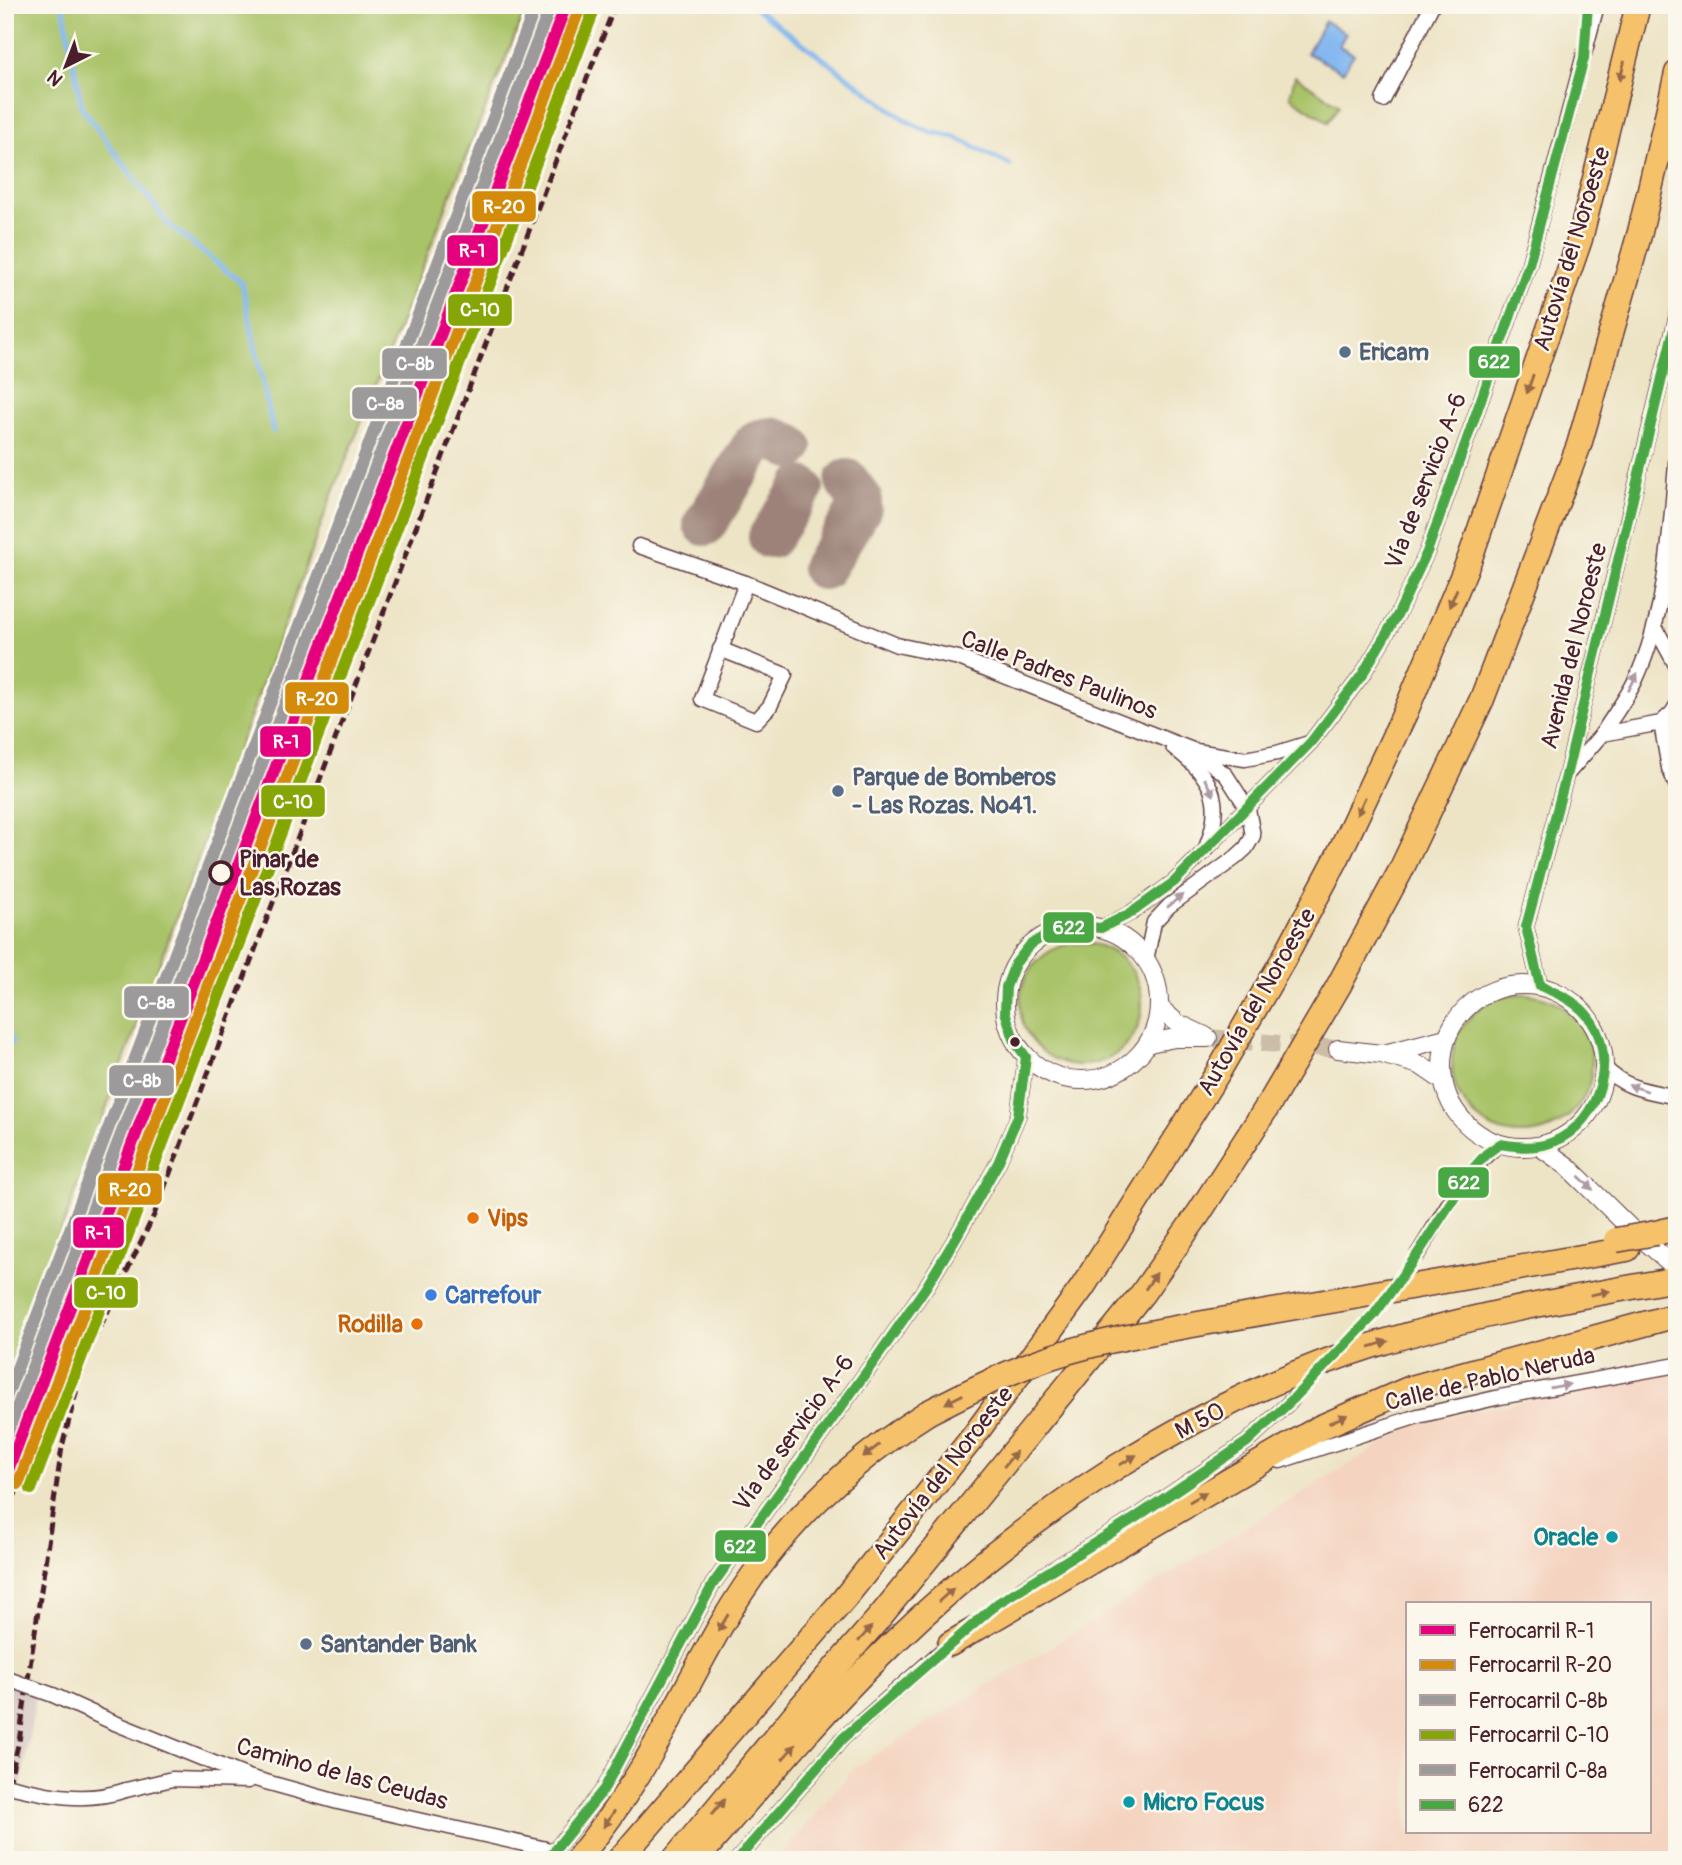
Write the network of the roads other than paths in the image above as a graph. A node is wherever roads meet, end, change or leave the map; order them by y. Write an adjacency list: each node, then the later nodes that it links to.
1 (1432, 5): 5 (street)
2 (1597, 5): 17 (street, Vía de servicio A-6)
3 (1638, 5): 49 (highway, Autovía del Noroeste, one-way to 49)
4 (1677, 73): 50 (highway, Autovía del Noroeste, one-way to 4)
5 (1383, 100)
6 (1677, 315): 19 (street, Avenida del Noroeste)
7 (1677, 453): 10 (street)
8 (639, 546): 9 (street, Calle Padres Paulinos)
9 (746, 583): 11 (street); 16 (street, Calle Padres Paulinos)
10 (1655, 626): 12 (street); 15 (street, one-way to 10)
11 (720, 649): 11 (street)
12 (1677, 667)
13 (1677, 705): 14 (street)
14 (1661, 723): 15 (street); 20 (street)
15 (1602, 734): 19 (street)
16 (1164, 740): 18 (street, Calle Padres Paulinos); 22 (street, Calle Padres Paulinos, one-way to 22)
17 (1311, 743): 18 (street, Calle Padres Paulinos); 21 (street, Vía de servicio A-6)
18 (1195, 751): 21 (street, Calle Padres Paulinos)
19 (1566, 776): 25 (street, Avenida del Noroeste)
20 (1677, 787)
21 (1248, 809): 22 (street, Vía de servicio A-6); 24 (street, one-way to 21)
22 (1205, 850): 23 (street, Vía de servicio A-6)
23 (1101, 928): 24 (street); 31 (street)
24 (1146, 960): 26 (street)
25 (1540, 986): 27 (street); 32 (street)
26 (1159, 1007): 28 (street); 28 (street)
27 (1446, 1038): 30 (street); 33 (street)
28 (1149, 1043): 31 (street)
29 (1338, 1049): 30 (street)
30 (1381, 1054): 33 (street)
31 (1027, 1057): 48 (street, Vía de servicio A-6)
32 (1604, 1067): 34 (street, one-way to 32); 36 (street)
33 (1442, 1080): 35 (street)
34 (1677, 1097)
35 (1500, 1144): 36 (street); 38 (street)
36 (1539, 1146): 39 (street, one-way to 39)
37 (1669, 1236): 48 (highway, one-way to 48, bridge)
38 (1417, 1255)
39 (1672, 1277): 51 (highway, M 50, one-way to 39)
40 (1677, 1315): 43 (highway, one-way to 40)
41 (1677, 1365): 43 (street, Calle de Pablo Neruda, one-way to 41)
42 (1293, 1399): 44 (street)
43 (1235, 1476): 44 (highway, one-way to 43)
44 (950, 1644): 52 (street)
45 (5, 1678): 46 (street, Camino de las Ceudas, bridge)
46 (263, 1781): 47 (street, bridge); 48 (street, Camino de las Ceudas)
47 (5, 1785)
48 (560, 1857)
49 (619, 1860)
50 (674, 1860)
51 (696, 1860)
52 (737, 1860)

